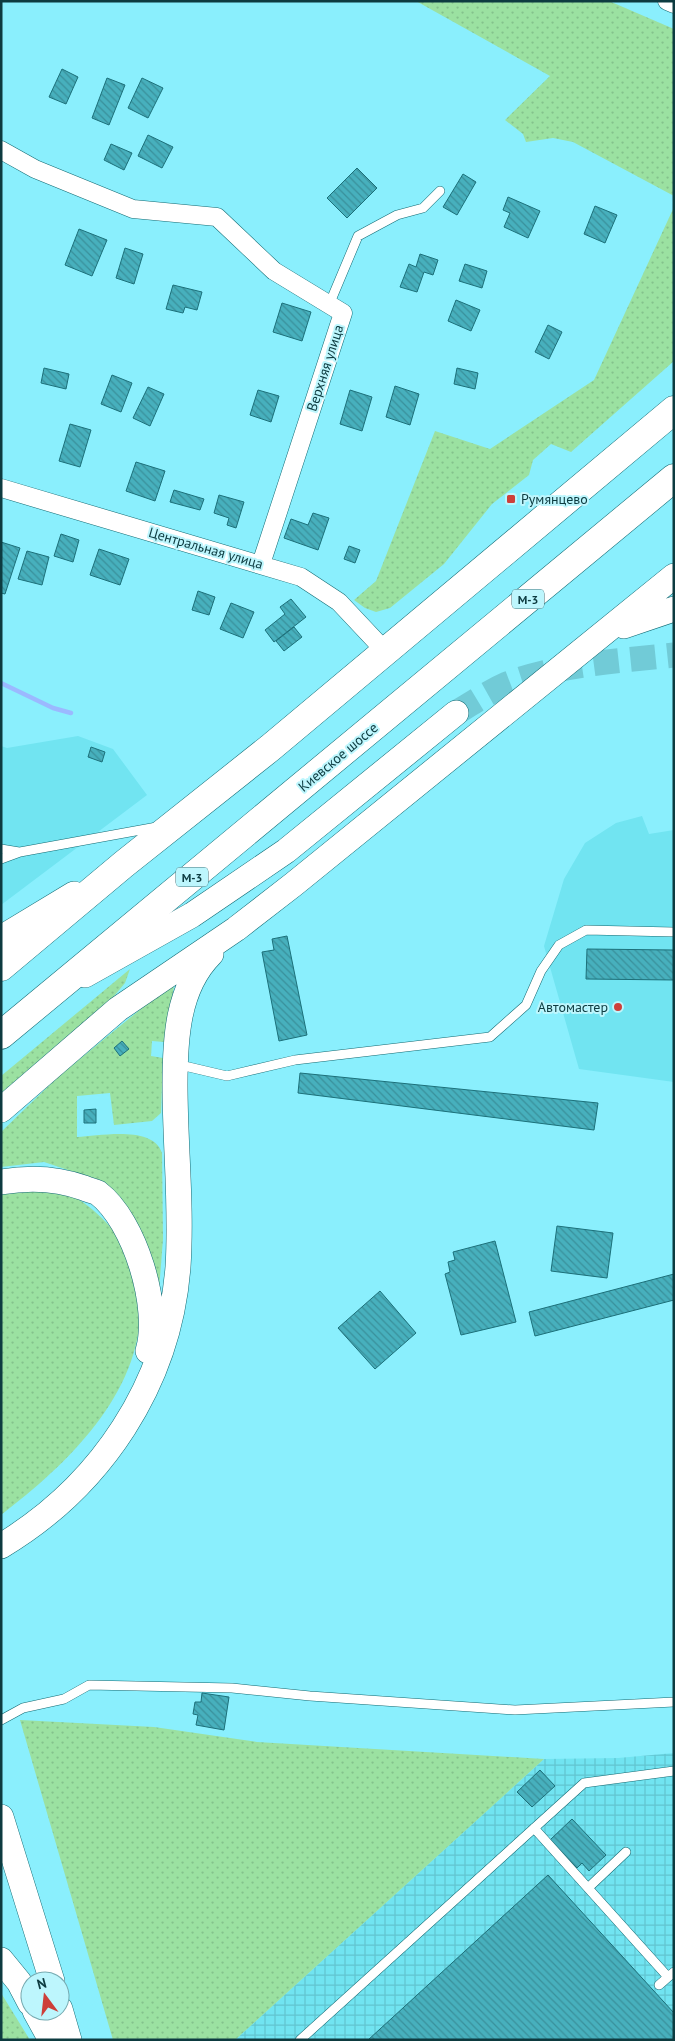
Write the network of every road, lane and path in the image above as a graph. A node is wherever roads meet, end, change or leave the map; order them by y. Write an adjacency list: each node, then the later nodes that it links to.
1 (667, 1): 2 (street)
2 (674, 4)
3 (1, 150): 5 (street, Верхняя улица)
4 (440, 191): 5 (lane)
5 (329, 305): 9 (street, Верхняя улица)
6 (674, 410): 13 (highway)
7 (674, 478): 24 (highway, Киевское шоссе / М-3)
8 (1, 488): 9 (street, Центральная улица)
9 (262, 564): 13 (street, Центральная улица)
10 (674, 576): 12 (main road)
11 (674, 609): 12 (main road)
12 (592, 642): 20 (main road)
13 (386, 652): 15 (highway)
14 (456, 713): 24 (main road)
15 (174, 824): 17 (lane); 19 (highway)
16 (1, 849): 17 (lane)
17 (20, 852): 18 (lane)
18 (1, 860)
19 (124, 864): 22 (main road); 23 (highway)
20 (236, 928): 26 (main road); 27 (main road)
21 (674, 932): 26 (lane)
22 (1, 938)
23 (1, 967)
24 (52, 994): 25 (highway, Киевское шоссе / М-3)
25 (1, 1036)
26 (175, 1064): 30 (main road)
27 (1, 1110)
28 (1, 1182): 29 (main road)
29 (1, 1531)
30 (1, 1546)
31 (674, 1702): 32 (lane)
32 (1, 1720)
33 (674, 1771): 35 (lane)
34 (1, 1817): 39 (main road)
35 (534, 1828): 37 (lane); 47 (lane)
36 (626, 1852): 37 (lane)
37 (588, 1888): 40 (lane)
38 (1, 1960): 41 (main road)
39 (49, 1971)
40 (671, 1974): 42 (lane)
41 (20, 1984)
42 (659, 1985)
43 (40, 2021): 45 (main road)
44 (63, 2021): 46 (main road)
45 (50, 2040)
46 (69, 2040)
47 (300, 2040)

